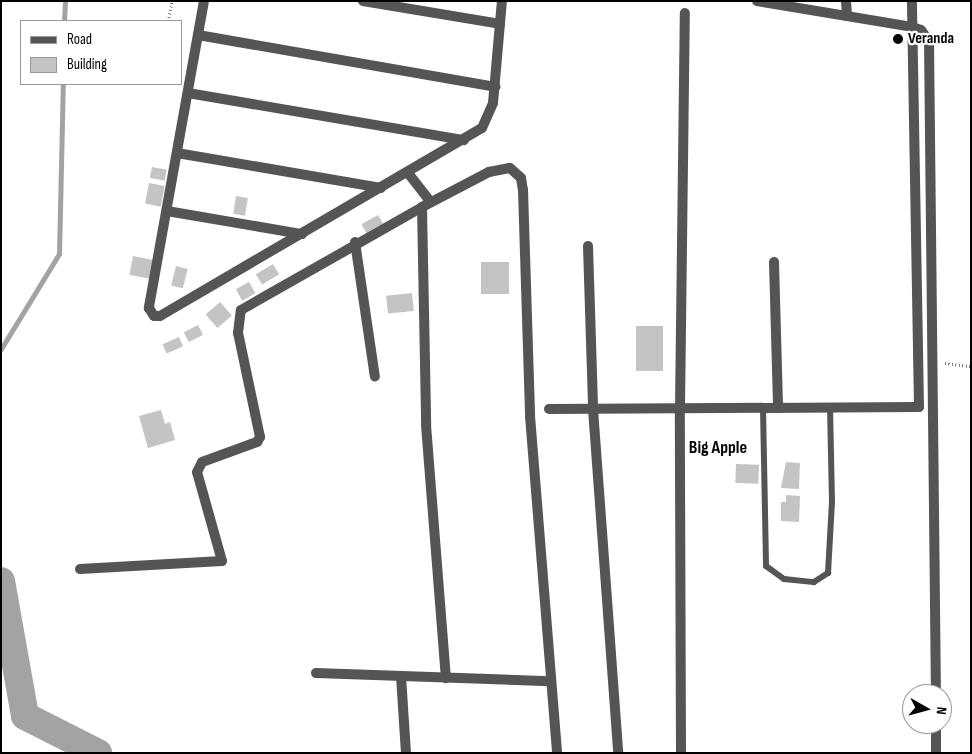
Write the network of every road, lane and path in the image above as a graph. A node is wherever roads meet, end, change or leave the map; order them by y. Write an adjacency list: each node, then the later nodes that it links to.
1 (172, 1): 11 (path)
2 (204, 1): 14 (street)
3 (363, 1): 12 (street)
4 (502, 1): 12 (street)
5 (757, 1): 8 (street)
6 (846, 1): 10 (street)
7 (912, 1): 13 (street)
8 (782, 3): 10 (street)
9 (685, 13): 30 (street)
10 (846, 16): 13 (street)
11 (168, 20)
12 (500, 24): 15 (street)
13 (912, 27): 27 (street); 33 (street)
14 (198, 35): 15 (street); 16 (street)
15 (495, 86): 17 (street)
16 (188, 93): 17 (street); 18 (street)
17 (464, 140): 19 (street)
18 (177, 153): 20 (street); 22 (street)
19 (408, 173): 20 (street); 21 (street)
20 (381, 188): 23 (street)
21 (427, 204): 24 (street); 39 (street); 40 (street)
22 (167, 211): 23 (street); 23 (street)
23 (302, 234)
24 (355, 242): 29 (street); 36 (street)
25 (588, 246): 35 (street)
26 (774, 262): 32 (street)
27 (934, 362): 28 (path); 41 (street)
28 (971, 366)
29 (375, 377)
30 (680, 408): 31 (street); 35 (street); 46 (street)
31 (763, 408): 32 (street); 33 (lane)
32 (778, 408): 33 (street)
33 (830, 408)
34 (549, 409): 35 (street)
35 (593, 409): 45 (street)
36 (80, 569)
37 (316, 672): 38 (street)
38 (402, 676): 39 (street); 43 (street)
39 (446, 678): 40 (street)
40 (550, 682): 44 (street)
41 (936, 684)
42 (936, 734): 47 (street)
43 (406, 753)
44 (557, 753)
45 (618, 753)
46 (681, 753)
47 (936, 753)

